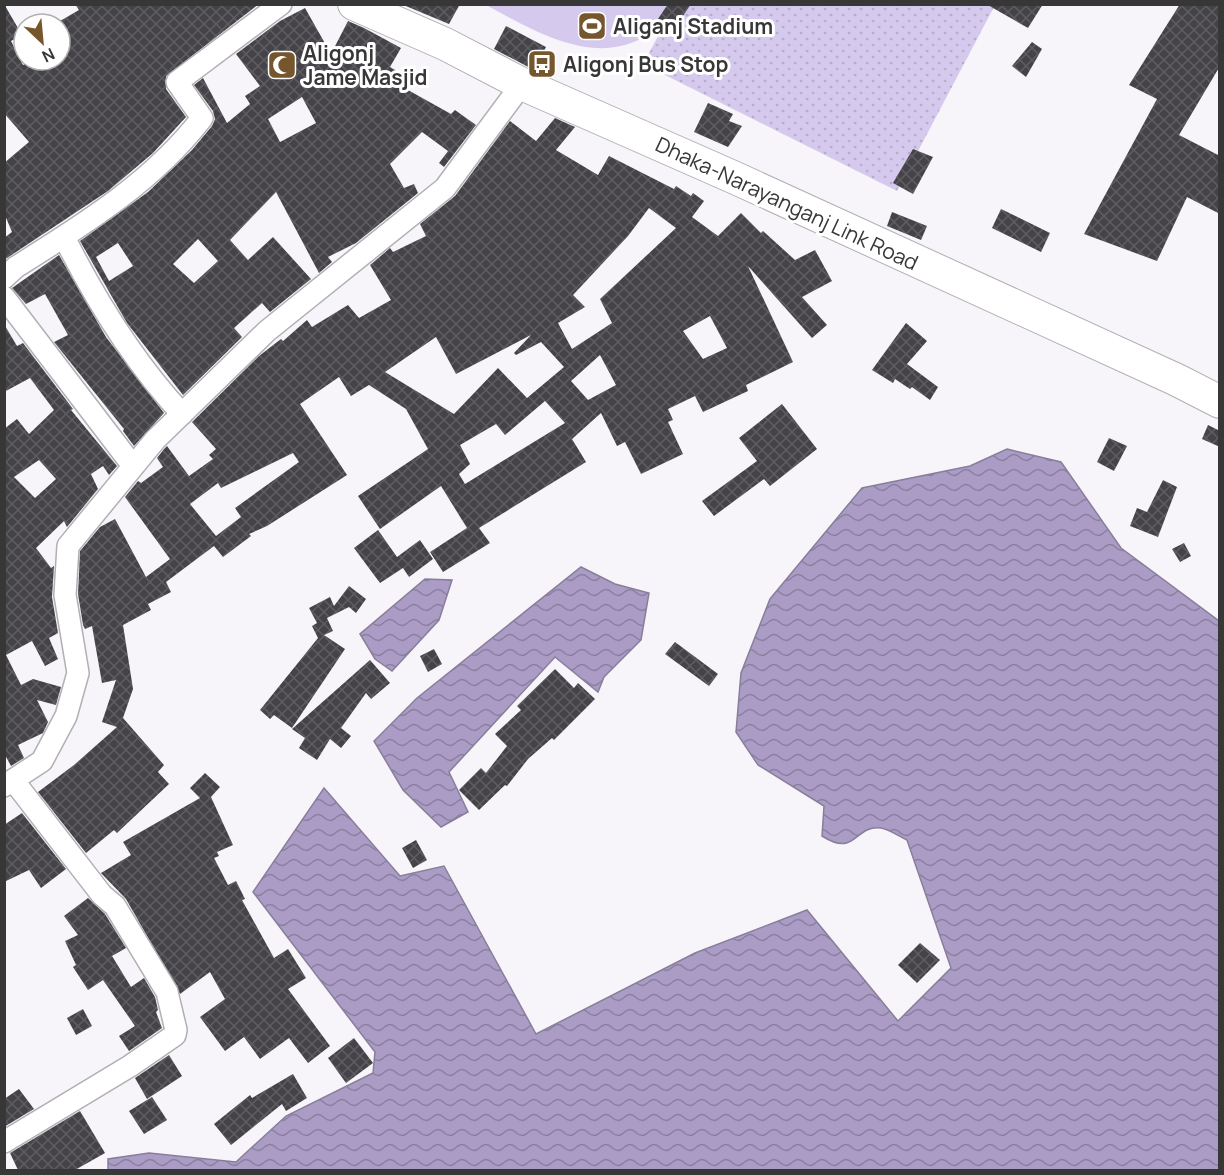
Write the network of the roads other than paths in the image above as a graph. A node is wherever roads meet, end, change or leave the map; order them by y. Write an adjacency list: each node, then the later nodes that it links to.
1 (281, 4): 4 (street)
2 (354, 4): 3 (highway, Dhaka-Narayanganj Link Road)
3 (522, 84): 7 (highway, Dhaka-Narayanganj Link Road); 8 (street)
4 (64, 237): 5 (street); 8 (street)
5 (4, 278)
6 (4, 297): 9 (street)
7 (1220, 402)
8 (182, 414): 9 (street)
9 (133, 466): 10 (street)
10 (9, 783): 11 (street)
11 (4, 1142)

